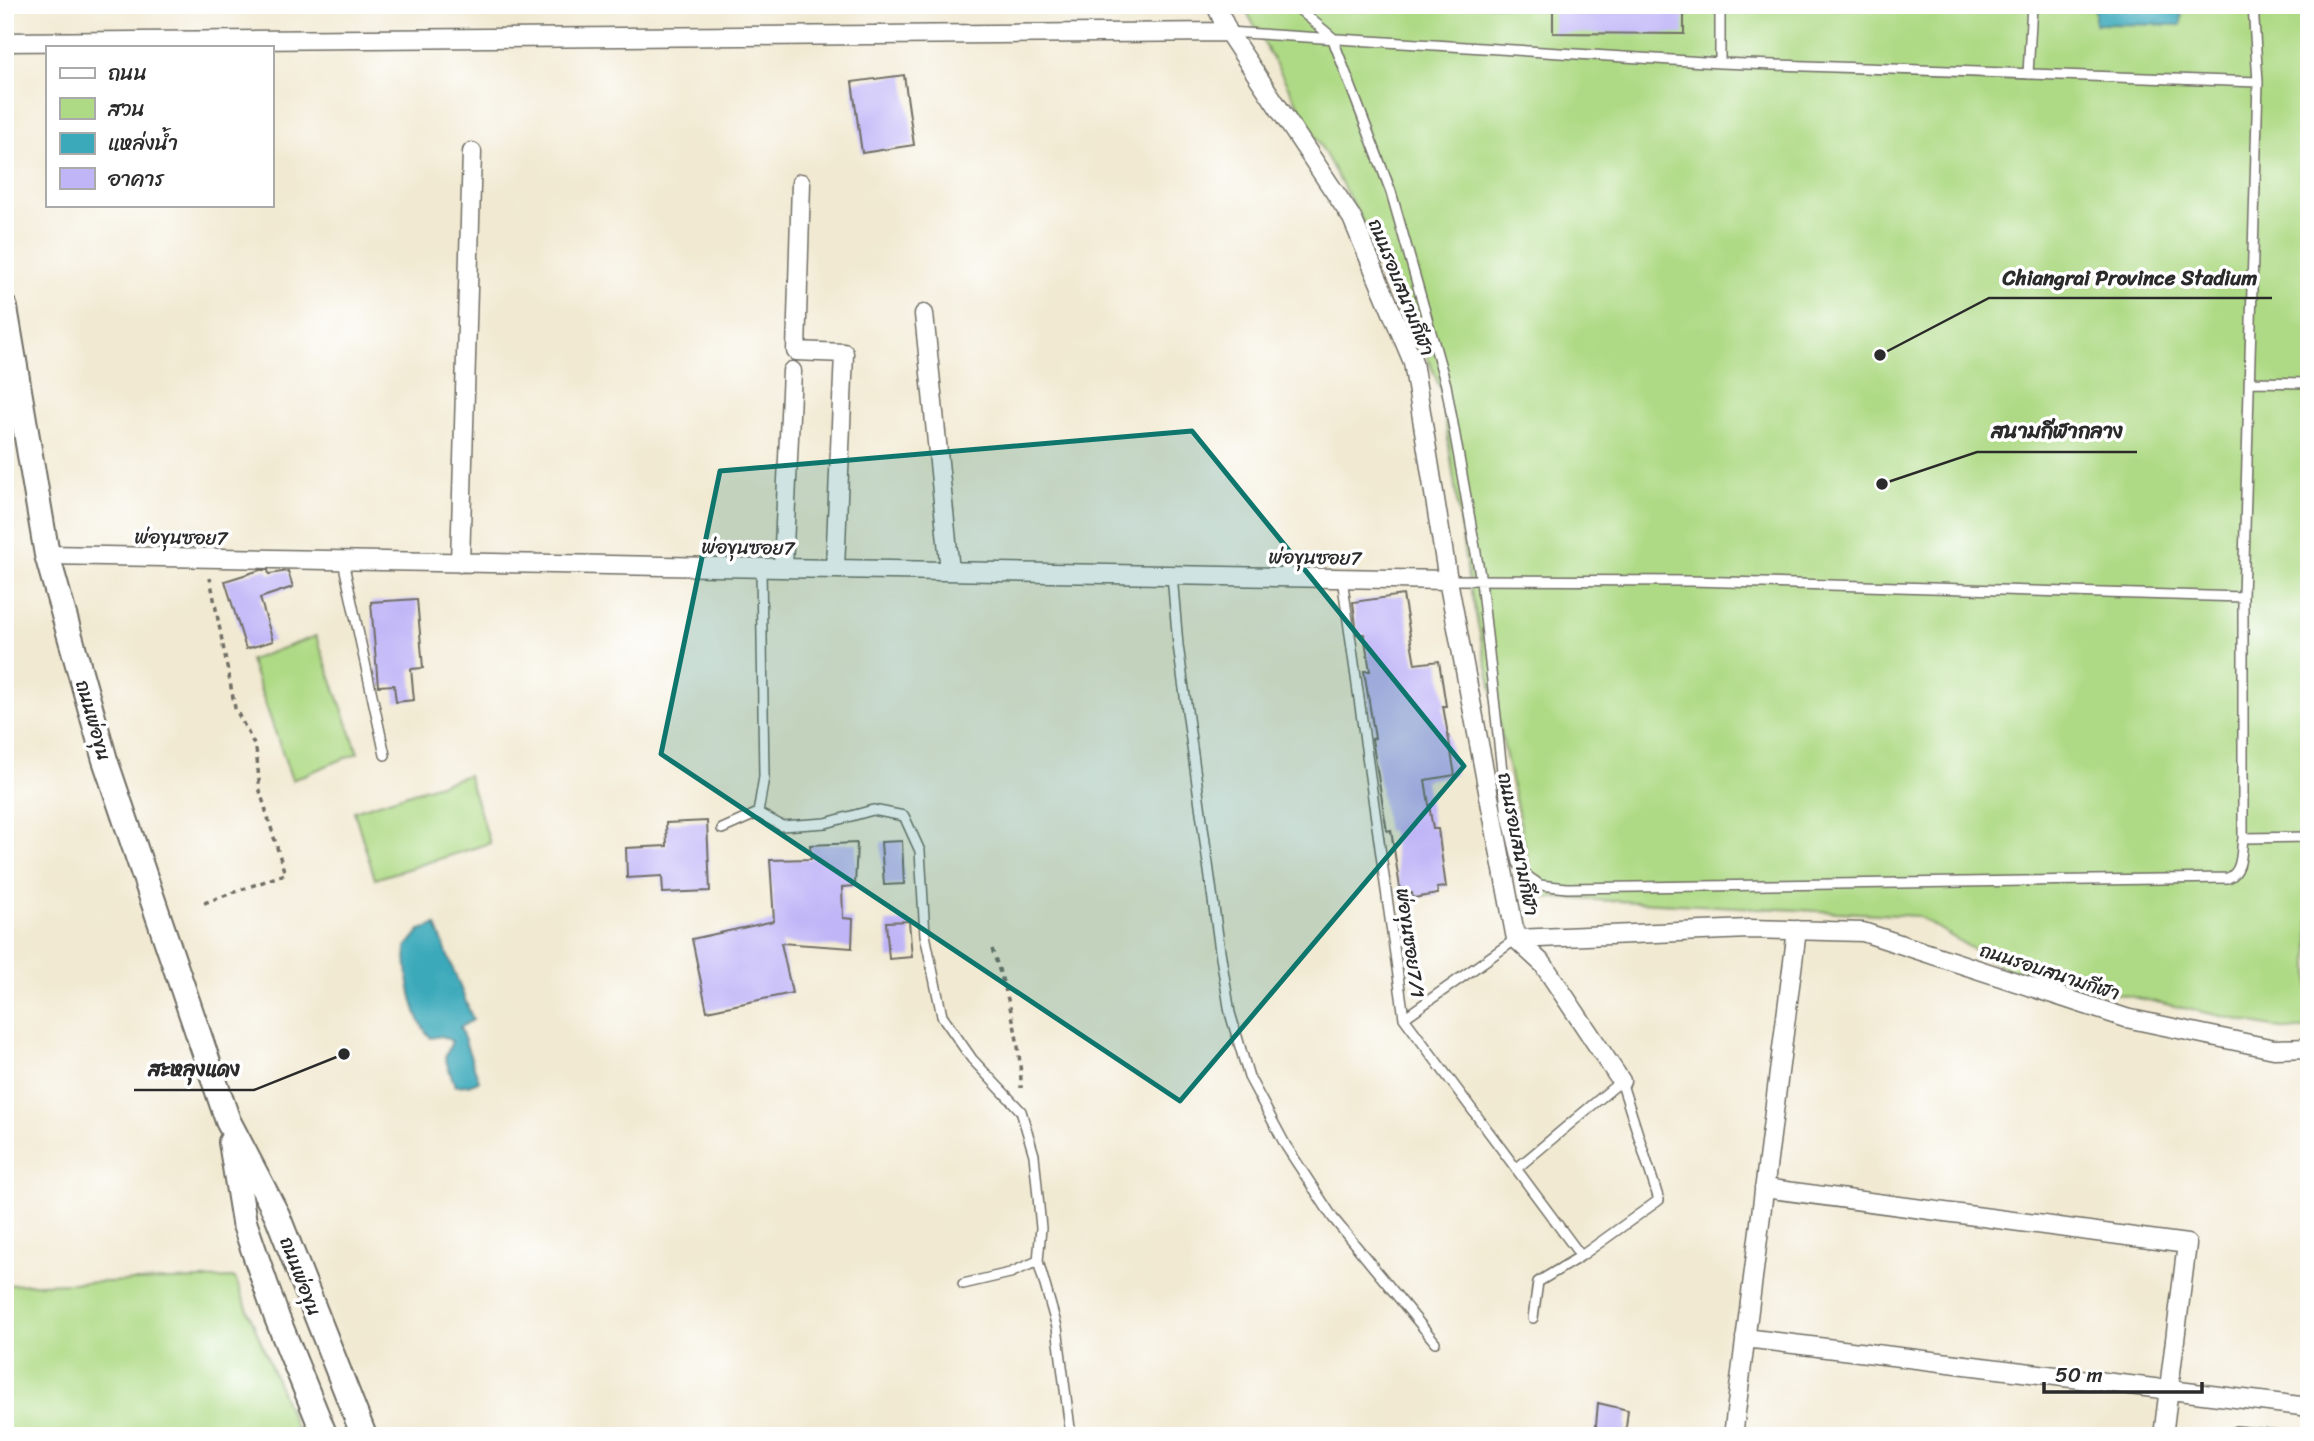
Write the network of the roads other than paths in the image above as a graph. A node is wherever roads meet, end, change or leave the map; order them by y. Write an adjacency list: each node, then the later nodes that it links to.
1 (1216, 5): 6 (street, ถนนรอบสนามกีฬา)
2 (1294, 5): 7 (lane)
3 (1720, 5): 9 (lane)
4 (2032, 5): 10 (lane)
5 (2253, 5): 11 (lane)
6 (1228, 32): 7 (lane); 8 (street); 28 (street, ถนนรอบสนามกีฬา)
7 (1332, 37): 9 (lane); 29 (lane)
8 (5, 42)
9 (1720, 63): 10 (lane)
10 (2028, 74): 11 (lane)
11 (2258, 82): 17 (lane)
12 (472, 152): 21 (street)
13 (801, 183): 24 (street)
14 (5, 308): 19 (main road, ถนนพ่อขุน)
15 (924, 314): 25 (street)
16 (792, 371): 23 (street)
17 (2250, 382): 18 (lane); 30 (lane)
18 (2309, 383)
19 (47, 555): 20 (street, พ่อขุนซอย7); 41 (main road, ถนนพ่อขุน)
20 (343, 561): 21 (street, พ่อขุนซอย7); 31 (lane)
21 (460, 563): 22 (street, พ่อขุนซอย7)
22 (761, 568): 23 (street, พ่อขุนซอย7); 32 (lane)
23 (783, 568): 24 (street, พ่อขุนซอย7)
24 (835, 569): 25 (street, พ่อขุนซอย7)
25 (950, 571): 26 (street, พ่อขุนซอย7)
26 (1171, 575): 27 (street, พ่อขุนซอย7); 49 (lane)
27 (1342, 578): 28 (street, พ่อขุนซอย7); 38 (lane, พ่อขุนซอย7/1)
28 (1448, 580): 29 (lane); 37 (street, ถนนรอบสนามกีฬา)
29 (1481, 582): 30 (lane); 34 (lane)
30 (2243, 597): 34 (lane)
31 (385, 755)
32 (758, 813): 33 (lane); 45 (lane)
33 (722, 829)
34 (2243, 838): 35 (lane)
35 (2309, 838)
36 (1797, 930): 37 (street, ถนนรอบสนามกีฬา); 39 (street, ถนนรอบสนามกีฬา); 43 (street)
37 (1516, 939): 38 (lane); 40 (street)
38 (1404, 1018): 42 (lane, พ่อขุนซอย7/1)
39 (2309, 1048)
40 (1621, 1082): 42 (lane); 44 (lane)
41 (228, 1121): 53 (main road, ถนนพ่อขุน); 54 (main road, ถนนพ่อขุน)
42 (1516, 1169): 44 (lane, พ่อขุนซอย7/1)
43 (1765, 1188): 48 (street); 50 (street)
44 (1581, 1256): 47 (lane)
45 (1038, 1261): 46 (lane); 55 (lane)
46 (963, 1284)
47 (1533, 1318)
48 (1745, 1338): 50 (street); 56 (street)
49 (1435, 1342)
50 (2168, 1390): 51 (street); 57 (street)
51 (2309, 1407)
52 (2236, 1432): 58 (lane)
53 (325, 1436)
54 (364, 1436)
55 (1071, 1436)
56 (1733, 1436)
57 (2162, 1436)
58 (2289, 1436)

